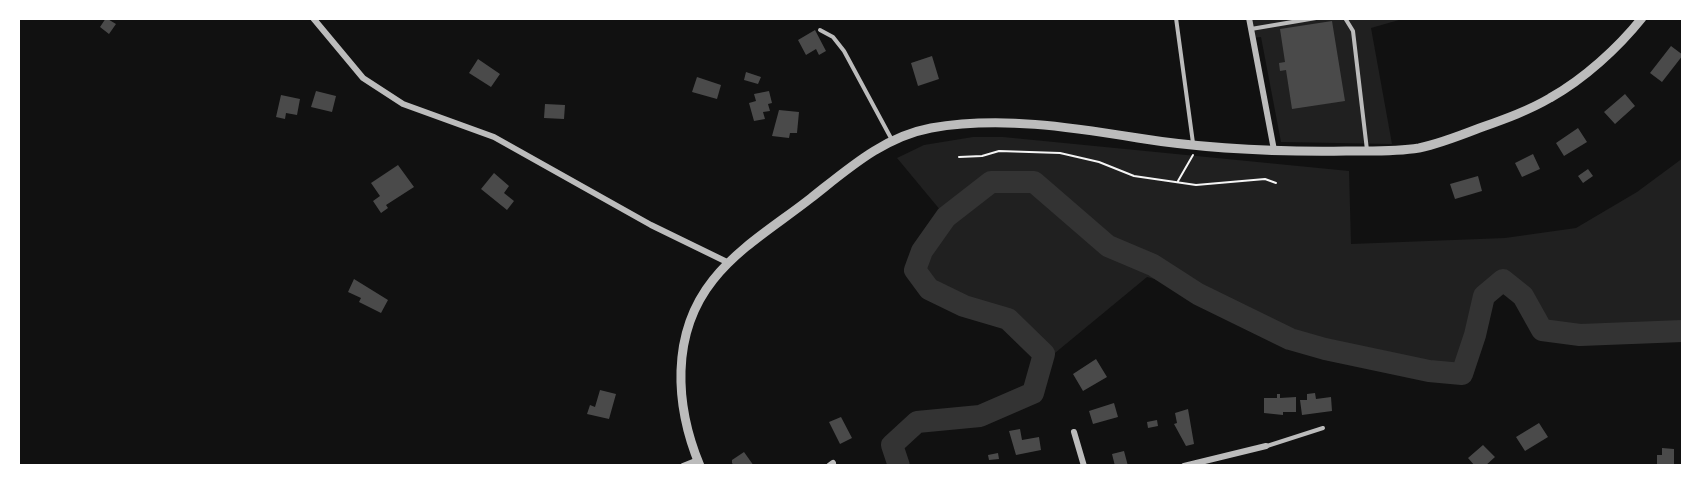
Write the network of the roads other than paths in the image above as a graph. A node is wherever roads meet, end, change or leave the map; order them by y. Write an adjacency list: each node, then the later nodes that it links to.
1 (313, 18): 13 (street)
2 (1176, 18): 10 (lane)
3 (1248, 18): 7 (street)
4 (1316, 18): 7 (lane)
5 (1345, 18): 12 (lane)
6 (1642, 18): 12 (street)
7 (1251, 29): 11 (street)
8 (820, 30): 9 (lane)
9 (892, 141): 10 (street); 13 (street)
10 (1193, 144): 11 (street)
11 (1274, 150): 12 (street)
12 (1367, 151)
13 (729, 263): 17 (street)
14 (1323, 428): 16 (lane)
15 (1074, 432): 19 (street)
16 (1266, 446): 20 (street)
17 (699, 463): 18 (street)
18 (683, 466)
19 (1084, 466)
20 (1184, 466)

